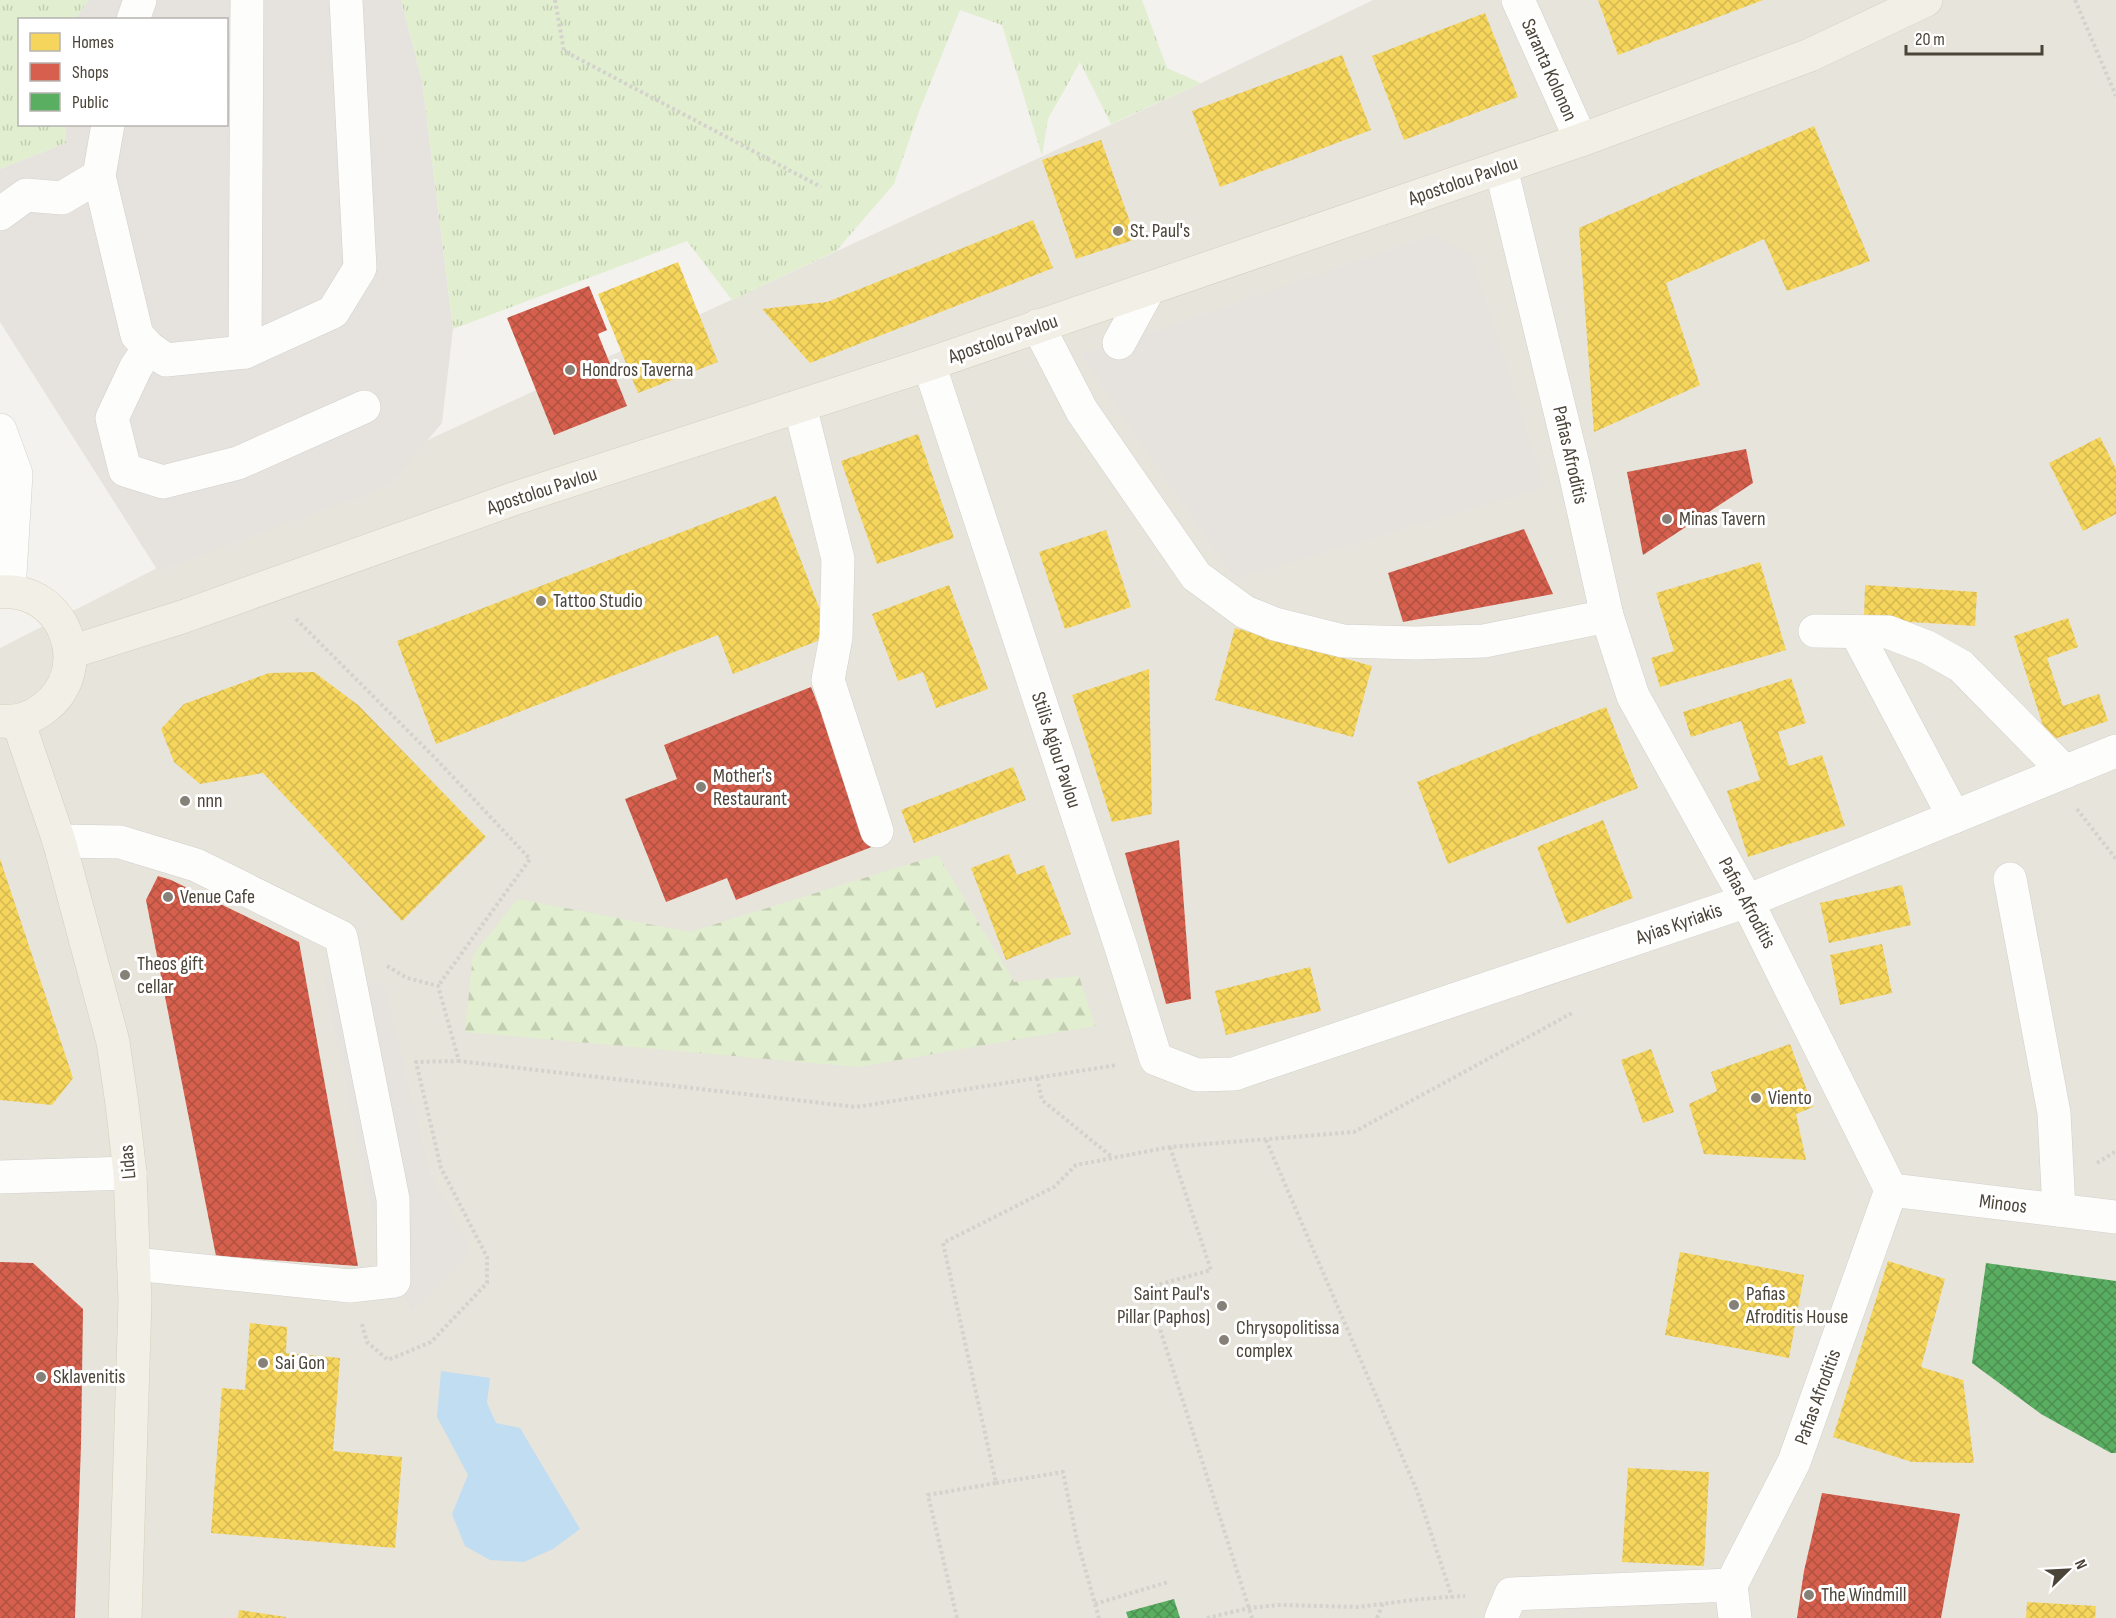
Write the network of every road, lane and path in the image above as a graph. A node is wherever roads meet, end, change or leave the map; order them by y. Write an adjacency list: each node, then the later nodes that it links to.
1 (140, 0): 8 (street)
2 (247, 0): 20 (street)
3 (346, 0): 20 (street)
4 (555, 0): 14 (path)
5 (1518, 0): 11 (street, Saranta Kolonon)
6 (1926, 0): 11 (main road, Apostolou Pavlou)
7 (2075, 0): 9 (path)
8 (134, 18)
9 (2116, 96)
10 (108, 126): 13 (street)
11 (1581, 140): 12 (main road, Apostolou Pavlou)
12 (1501, 168): 16 (main road, Apostolou Pavlou); 27 (street, Pafias Afroditis)
13 (99, 176): 15 (street); 19 (street)
14 (821, 187)
15 (0, 214)
16 (1148, 290): 17 (main road, Apostolou Pavlou); 18 (street)
17 (1038, 326): 21 (main road, Apostolou Pavlou); 27 (street)
18 (1119, 343)
19 (149, 348): 20 (street); 23 (street)
20 (245, 352)
21 (929, 364): 22 (main road, Apostolou Pavlou); 43 (street, Stilis Agiou Pavlou)
22 (800, 406): 25 (main road, Apostolou Pavlou); 35 (street)
23 (364, 407)
24 (0, 430): 26 (street)
25 (269, 586): 30 (main road, Apostolou Pavlou); 41 (path)
26 (4, 591): 30 (main road, Lidas)
27 (1607, 616): 39 (street, Pafias Afroditis)
28 (1815, 632): 29 (street)
29 (1856, 632): 33 (street); 34 (street)
30 (71, 652): 31 (main road, Lidas)
31 (9, 721): 36 (main road, Lidas)
32 (2116, 752): 33 (street, Ayias Kyriakis)
33 (2059, 775): 34 (street, Ayias Kyriakis); 37 (path)
34 (1954, 817): 39 (street, Ayias Kyriakis)
35 (877, 831)
36 (59, 841): 40 (street); 48 (main road, Lidas)
37 (2116, 859)
38 (2010, 879): 51 (street)
39 (1747, 901): 43 (street, Ayias Kyriakis); 50 (street, Pafias Afroditis)
40 (341, 938): 41 (path); 53 (street)
41 (438, 986): 44 (path)
42 (1574, 1012): 45 (path)
43 (1156, 1059): 44 (path)
44 (1037, 1078): 47 (path)
45 (1266, 1139): 46 (path); 57 (path)
46 (1170, 1147): 47 (path); 61 (path)
47 (1113, 1158): 54 (path)
48 (130, 1173): 49 (street); 53 (main road, Lidas)
49 (0, 1177)
50 (1891, 1190): 51 (street, Minoos); 56 (street, Pafias Afroditis)
51 (2059, 1210): 52 (street, Minoos)
52 (2116, 1217)
53 (134, 1264): 62 (main road, Lidas)
54 (996, 1483): 60 (path); 63 (path)
55 (1168, 1582): 60 (path)
56 (1731, 1585): 68 (street); 69 (street)
57 (1452, 1597)
58 (1421, 1599): 59 (path)
59 (1383, 1603): 61 (path); 67 (path)
60 (1095, 1604): 64 (path)
61 (1249, 1608): 65 (path); 66 (path)
62 (125, 1618)
63 (957, 1618)
64 (1099, 1618)
65 (1207, 1618)
66 (1252, 1618)
67 (1377, 1618)
68 (1502, 1618)
69 (1735, 1618)

